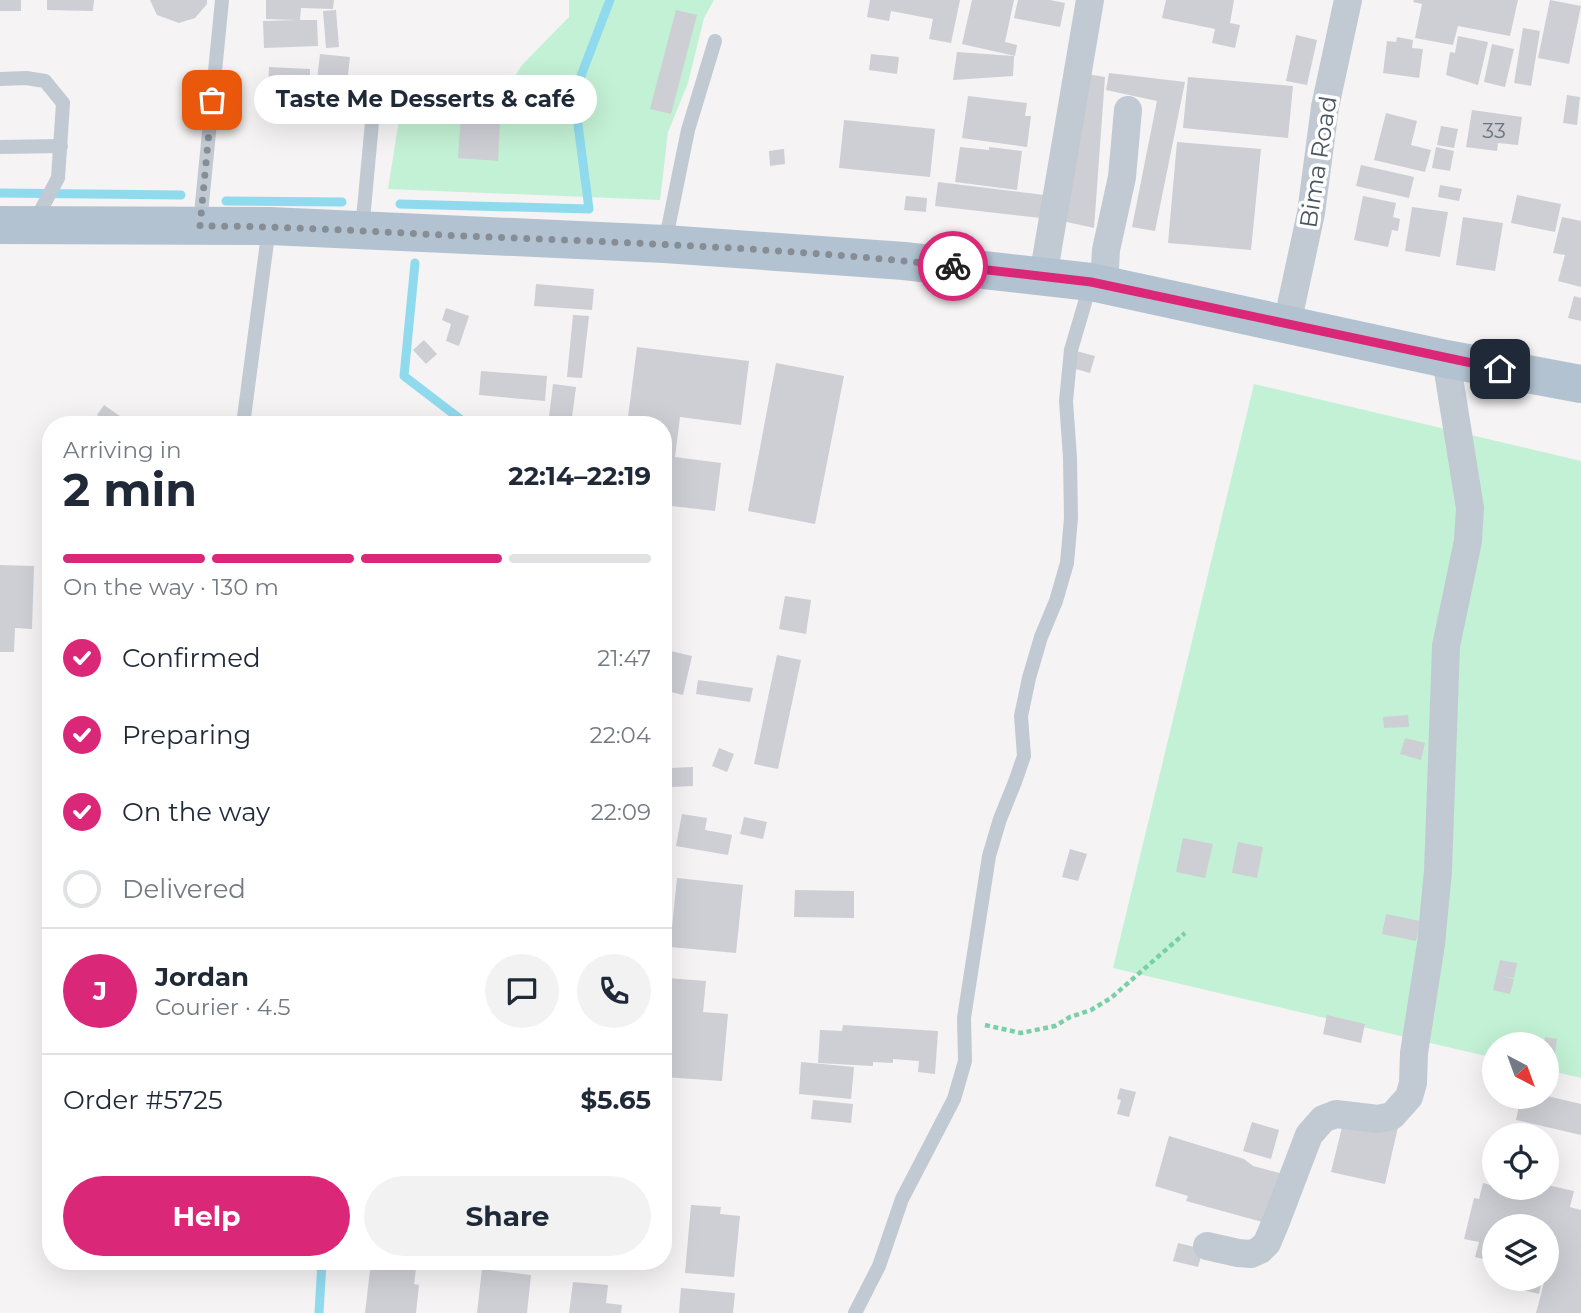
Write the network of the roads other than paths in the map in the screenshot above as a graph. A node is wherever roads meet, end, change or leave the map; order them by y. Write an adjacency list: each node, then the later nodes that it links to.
1 (222, 0): 11 (lane)
2 (1090, 0): 15 (street)
3 (1348, 0): 17 (street, Bima Road)
4 (715, 41): 14 (lane)
5 (0, 79): 8 (lane)
6 (374, 101): 13 (lane)
7 (1128, 110): 16 (street)
8 (61, 146): 9 (lane); 10 (lane)
9 (0, 147)
10 (16, 225): 11 (main road)
11 (200, 226): 12 (main road)
12 (270, 226): 13 (main road); 20 (lane)
13 (362, 231): 14 (main road)
14 (665, 244): 15 (main road)
15 (1042, 277): 16 (main road)
16 (1097, 283): 17 (main road); 22 (lane)
17 (1287, 324): 18 (main road)
18 (1446, 359): 19 (main road); 21 (street)
19 (1581, 384)
20 (244, 416)
21 (1207, 1246)
22 (855, 1313)

